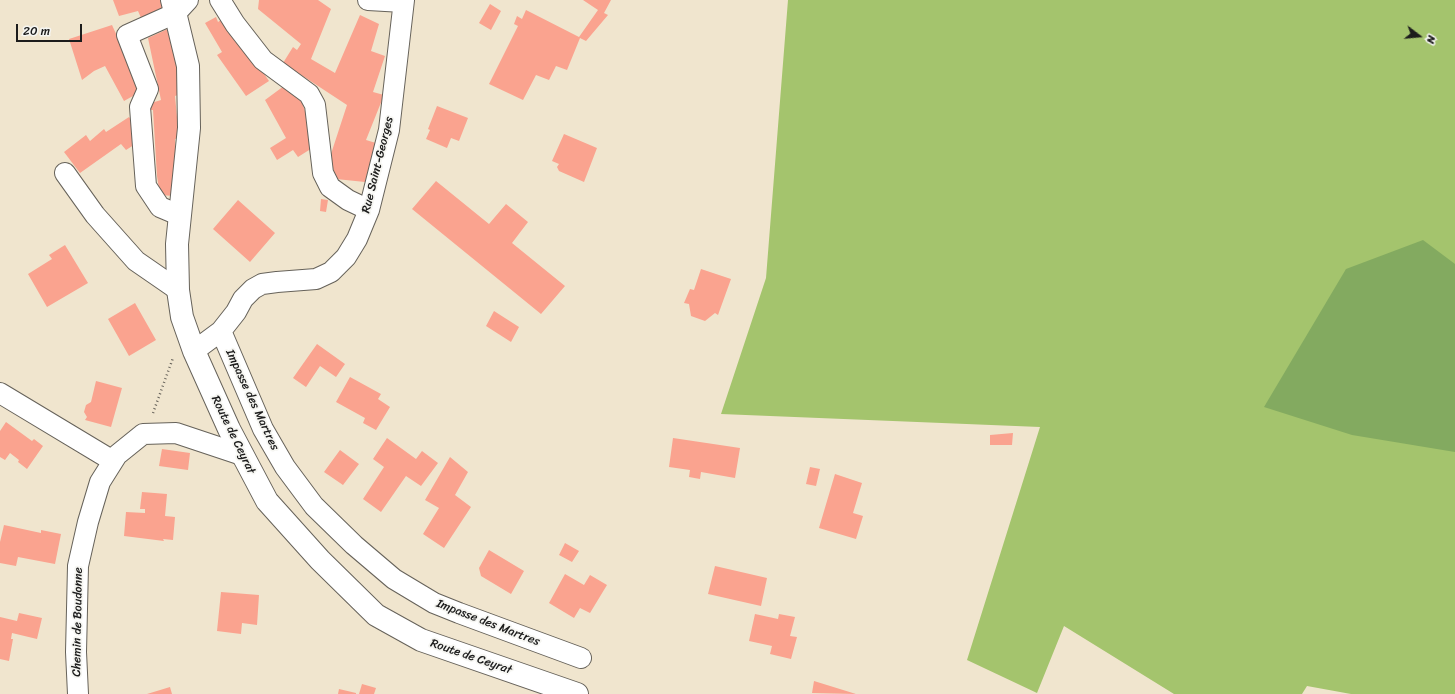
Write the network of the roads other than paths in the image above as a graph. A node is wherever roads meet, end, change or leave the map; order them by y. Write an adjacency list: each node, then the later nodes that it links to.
1 (220, 0): 6 (street)
2 (368, 0): 3 (street)
3 (404, 1): 6 (street, Rue Saint-Georges)
4 (179, 4): 7 (street, Route de Ceyrat); 7 (street)
5 (65, 173): 8 (street)
6 (369, 210): 9 (street, Rue Saint-Georges)
7 (179, 215): 8 (street, Route de Ceyrat)
8 (178, 290): 10 (street, Route de Ceyrat)
9 (221, 331): 10 (street, Rue Saint-Georges); 14 (street, Impasse des Martres)
10 (184, 352): 12 (street, Route de Ceyrat)
11 (0, 393): 13 (street)
12 (242, 456): 13 (street, Chemin de Boudonne); 16 (street, Route de Ceyrat)
13 (114, 461): 15 (street, Chemin de Boudonne)
14 (581, 658)
15 (78, 694)
16 (577, 694)

